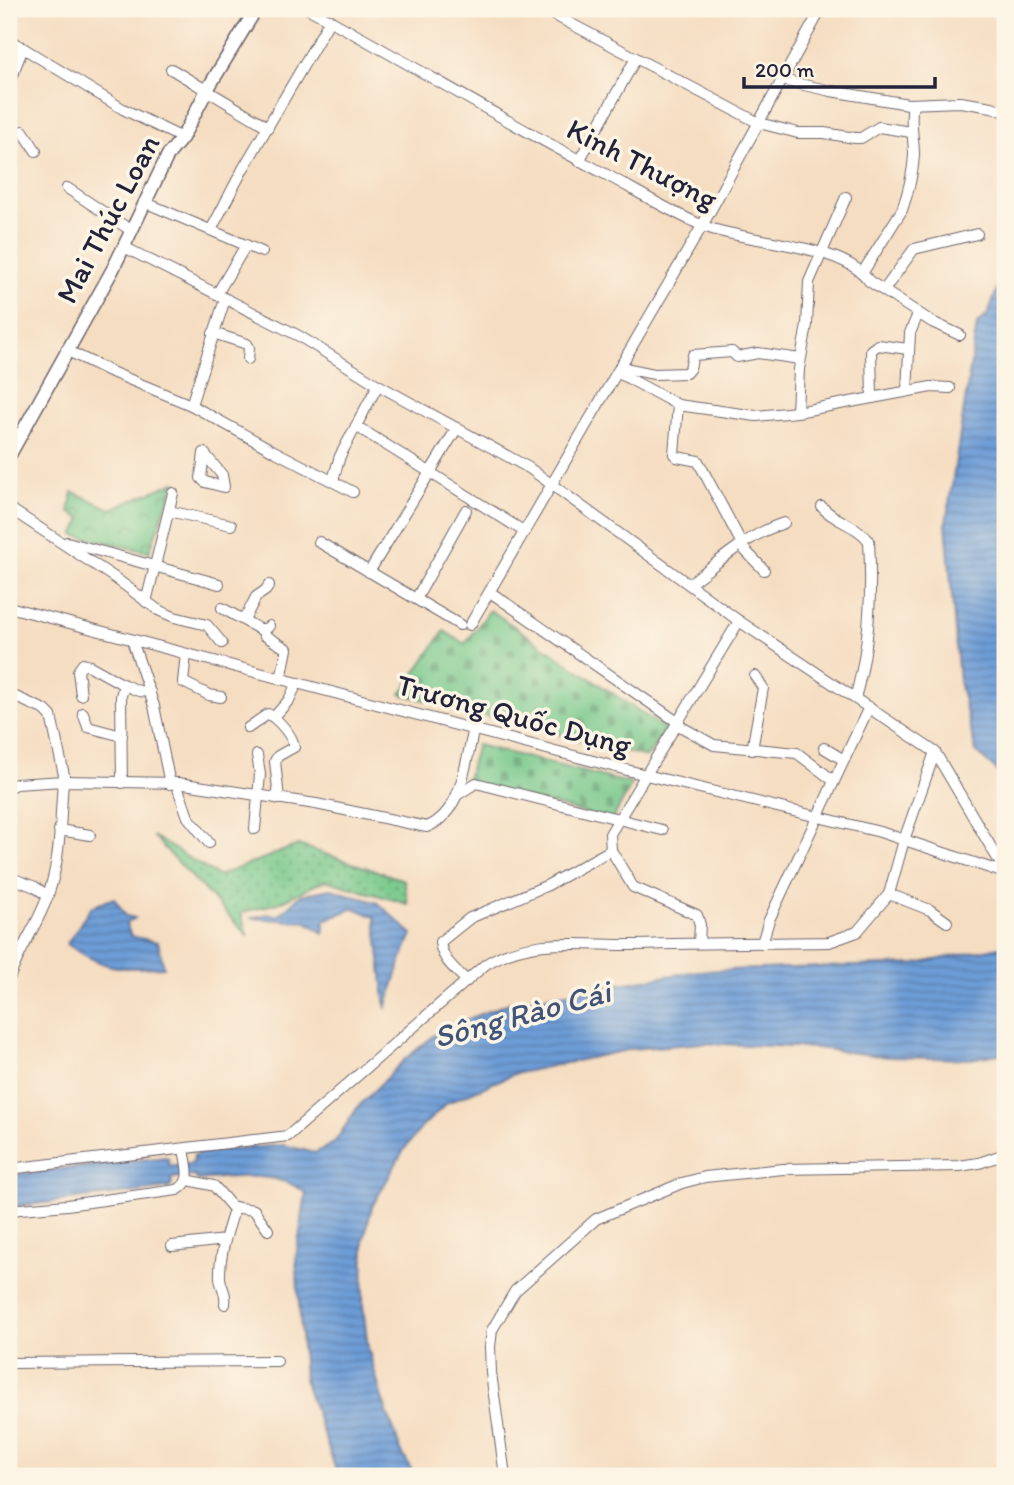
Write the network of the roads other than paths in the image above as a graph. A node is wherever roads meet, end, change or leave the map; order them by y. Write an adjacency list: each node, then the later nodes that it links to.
1 (256, 9): 12 (main road, Mai Thúc Loan)
2 (309, 9): 5 (street, Kinh Thượng)
3 (543, 9): 8 (street)
4 (821, 9): 10 (street)
5 (330, 20): 16 (street); 21 (street, Kinh Thượng)
6 (9, 40): 7 (street)
7 (23, 48): 11 (street); 19 (street)
8 (636, 58): 15 (street); 21 (street)
9 (171, 69): 12 (street)
10 (782, 79): 13 (street); 15 (street)
11 (9, 83)
12 (207, 90): 16 (street); 19 (main road, Mai Thúc Loan)
13 (913, 104): 14 (street); 18 (street)
14 (1005, 112)
15 (759, 122): 18 (street); 25 (street)
16 (268, 127): 26 (street)
17 (23, 131): 20 (street)
18 (911, 132): 33 (street)
19 (182, 138): 24 (main road, Mai Thúc Loan)
20 (36, 151)
21 (579, 160): 25 (street, Kinh Thượng)
22 (67, 188): 27 (street)
23 (846, 197): 31 (street)
24 (144, 202): 26 (street); 27 (main road, Mai Thúc Loan)
25 (702, 226): 31 (street, Kinh Thượng); 43 (street)
26 (211, 230): 29 (street)
27 (132, 231): 30 (main road, Mai Thúc Loan)
28 (977, 234): 34 (street)
29 (246, 245): 32 (street); 35 (street)
30 (124, 247): 35 (street); 40 (main road, Mai Thúc Loan)
31 (823, 251): 33 (street, Kinh Thượng); 42 (street)
32 (262, 252)
33 (863, 272): 34 (street, Kinh Thượng)
34 (884, 290): 36 (street, Kinh Thượng)
35 (221, 297): 37 (street); 44 (street)
36 (918, 314): 38 (street, Kinh Thượng); 39 (street)
37 (213, 333): 41 (street); 48 (street)
38 (960, 335)
39 (908, 349): 46 (street); 47 (street)
40 (66, 350): 48 (street); 53 (main road, Mai Thúc Loan)
41 (248, 359)
42 (800, 359): 43 (street); 50 (street)
43 (619, 369): 49 (street); 57 (street)
44 (378, 385): 51 (street); 52 (street)
45 (950, 388): 46 (street)
46 (907, 391): 47 (street)
47 (873, 398): 50 (street)
48 (191, 405): 56 (street)
49 (678, 405): 50 (street); 69 (street)
50 (797, 412)
51 (356, 426): 55 (street); 56 (street)
52 (457, 428): 55 (street); 57 (street)
53 (12, 440): 54 (main road, Mai Thúc Loan)
54 (9, 456)
55 (429, 472): 66 (street); 72 (street)
56 (333, 480): 59 (street)
57 (552, 484): 66 (street); 74 (street)
58 (173, 492): 63 (street)
59 (354, 492)
60 (822, 507): 94 (street)
61 (9, 508): 67 (street)
62 (466, 510): 77 (street)
63 (169, 511): 65 (street); 70 (street)
64 (783, 523): 69 (street)
65 (230, 525)
66 (525, 532): 76 (street)
67 (56, 539): 70 (street); 78 (street)
68 (319, 542): 72 (street)
69 (741, 544): 71 (street); 74 (street)
70 (155, 566): 73 (street); 78 (street)
71 (764, 570)
72 (369, 572): 77 (street)
73 (219, 584)
74 (689, 584): 82 (street)
75 (268, 585): 81 (street)
76 (490, 592): 77 (street); 98 (street)
77 (416, 599)
78 (146, 602): 84 (street)
79 (9, 607): 83 (street, Trương Quốc Dụng)
80 (222, 608): 81 (street)
81 (244, 620): 87 (street)
82 (739, 621): 94 (street); 98 (street)
83 (132, 640): 85 (street, Trương Quốc Dụng); 90 (street)
84 (222, 643)
85 (186, 654): 87 (street, Trương Quốc Dụng); 93 (street)
86 (755, 676): 103 (street)
87 (281, 679): 88 (street, Trương Quốc Dụng)
88 (297, 684): 97 (street); 100 (street, Trương Quốc Dụng)
89 (124, 685): 90 (street); 92 (street); 101 (street)
90 (150, 692): 111 (street)
91 (9, 694): 108 (street)
92 (81, 695)
93 (221, 697)
94 (855, 698): 95 (street)
95 (869, 707): 104 (street); 106 (street)
96 (83, 713): 101 (street)
97 (274, 717): 99 (street); 115 (street)
98 (678, 724): 103 (street); 107 (street)
99 (248, 728)
100 (474, 729): 107 (street, Trương Quốc Dụng); 113 (street)
101 (122, 736): 110 (street)
102 (824, 748): 106 (street)
103 (752, 750): 109 (street)
104 (935, 752): 122 (street); 125 (street)
105 (257, 755): 114 (street)
106 (844, 760): 109 (street)
107 (646, 775): 116 (street, Trương Quốc Dụng); 117 (street)
108 (63, 781): 110 (street); 112 (street); 119 (street)
109 (834, 781): 116 (street)
110 (122, 783): 111 (street)
111 (173, 784): 114 (street); 123 (street)
112 (9, 787)
113 (457, 795): 115 (street); 117 (street)
114 (258, 796): 115 (street); 118 (street)
115 (279, 799)
116 (818, 817): 122 (street, Trương Quốc Dụng); 131 (street)
117 (619, 820): 120 (street); 124 (street)
118 (255, 829)
119 (59, 830): 121 (street); 128 (street)
120 (662, 830)
121 (90, 835)
122 (904, 840): 125 (street, Trương Quốc Dụng); 127 (street)
123 (209, 844)
124 (611, 850): 130 (street); 133 (street)
125 (1005, 872)
126 (9, 877): 128 (street)
127 (889, 894): 129 (street); 131 (street)
128 (48, 896): 132 (street)
129 (947, 922)
130 (699, 942): 131 (street); 133 (street)
131 (762, 943)
132 (9, 974)
133 (467, 981): 134 (street)
134 (185, 1154): 136 (street); 137 (street)
135 (1005, 1154): 146 (street)
136 (9, 1169)
137 (188, 1179): 138 (street); 139 (street)
138 (235, 1207): 140 (street); 141 (street)
139 (9, 1210)
140 (268, 1230)
141 (225, 1240): 142 (street); 143 (street)
142 (172, 1246)
143 (225, 1304)
144 (277, 1361): 145 (street)
145 (9, 1363)
146 (505, 1476)

